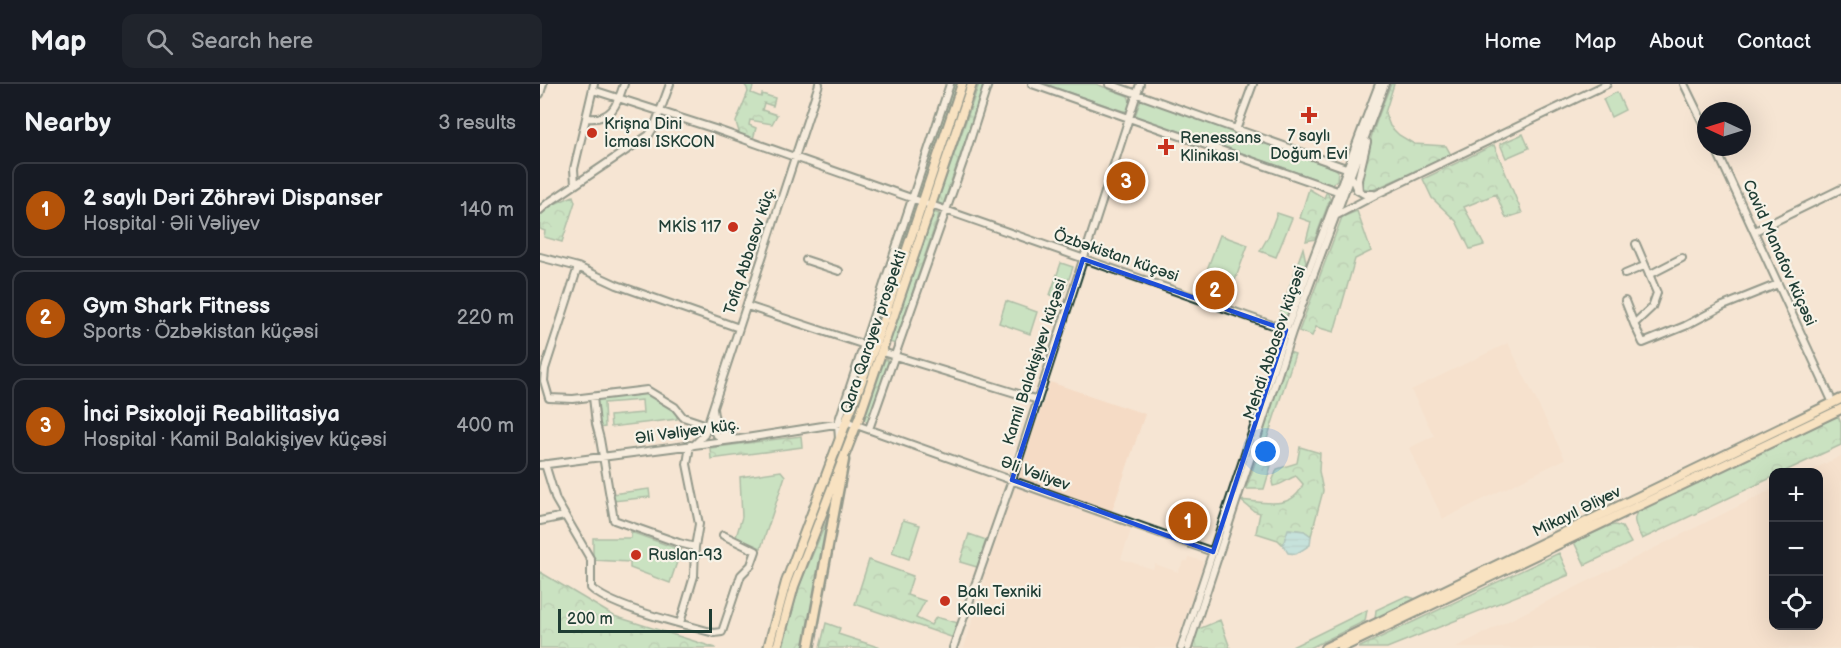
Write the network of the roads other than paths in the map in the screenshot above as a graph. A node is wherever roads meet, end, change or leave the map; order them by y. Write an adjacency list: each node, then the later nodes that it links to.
1 (543, 84): 18 (street)
2 (624, 84): 20 (street)
3 (670, 84): 22 (street)
4 (819, 84): 28 (street, Tofiq Abbasov küç.)
5 (948, 84): 37 (street)
6 (962, 84): 38 (main road, Qara Qarayev prospekti)
7 (972, 84): 39 (main road, Qara Qarayev prospekti)
8 (988, 84): 42 (street)
9 (1032, 84): 23 (street)
10 (1109, 84): 19 (street)
11 (1140, 84): 19 (street, Kamil Balakişiyev küçəsi)
12 (1253, 84): 26 (street)
13 (1379, 84): 29 (street, Mehdi Abbasov küçəsi)
14 (1385, 84): 25 (street)
15 (1607, 84): 36 (street)
16 (1684, 84): 21 (street)
17 (593, 87): 20 (street); 24 (street)
18 (540, 92)
19 (1137, 93): 23 (street, Kamil Balakişiyev küçəsi); 26 (street)
20 (619, 98): 22 (street); 24 (street)
21 (1697, 111)
22 (661, 112): 28 (street); 31 (street)
23 (1129, 117): 34 (street); 48 (street, Kamil Balakişiyev küçəsi)
24 (586, 118): 31 (street)
25 (1373, 118): 30 (street); 35 (street)
26 (1236, 130): 29 (street)
27 (1719, 156): 44 (street, Cavid Manafov küçəsi)
28 (796, 158): 37 (street); 57 (street, Tofiq Abbasov küç.)
29 (1346, 168): 30 (street); 34 (street, Mehdi Abbasov küçəsi)
30 (1350, 176): 33 (street); 35 (street)
31 (575, 184): 41 (street)
32 (1841, 189): 44 (street)
33 (1345, 190): 34 (street); 40 (street)
34 (1337, 191): 43 (street, Mehdi Abbasov küçəsi)
35 (1362, 194): 36 (street)
36 (1377, 194): 40 (street); 43 (street)
37 (911, 198): 38 (street); 61 (street)
38 (922, 202): 39 (street, Özbəkistan küçəsi); 62 (main road, Qara Qarayev prospekti)
39 (932, 205): 42 (street, Özbəkistan küçəsi); 62 (main road, Qara Qarayev prospekti)
40 (1338, 209): 43 (street)
41 (540, 210)
42 (946, 210): 48 (street, Özbəkistan küçəsi); 63 (street)
43 (1332, 214): 60 (street, Mehdi Abbasov küçəsi)
44 (1755, 231): 55 (street, Cavid Manafov küçəsi)
45 (1636, 244): 50 (street)
46 (540, 257): 51 (street)
47 (1682, 258): 54 (street)
48 (1083, 259): 60 (street, Özbəkistan küçəsi); 65 (street, Kamil Balakişiyev küçəsi)
49 (806, 260): 52 (street)
50 (1644, 266): 53 (street); 54 (street)
51 (578, 267): 59 (street); 64 (street)
52 (839, 271)
53 (1625, 274)
54 (1648, 275): 58 (street)
55 (1778, 284): 58 (street); 66 (street, Cavid Manafov küçəsi)
56 (1625, 302): 58 (street)
57 (747, 306): 59 (street, Tofiq Abbasov küç.); 61 (street)
58 (1634, 324)
59 (739, 328): 67 (street, Tofiq Abbasov küç.)
60 (1289, 331): 87 (street, Mehdi Abbasov küçəsi); 95 (street, Mehdi Abbasov küçəsi)
61 (863, 345): 62 (street); 70 (street)
62 (878, 350): 63 (street); 69 (main road, Qara Qarayev prospekti); 71 (main road, Qara Qarayev prospekti)
63 (896, 356): 65 (street); 73 (street)
64 (593, 397): 72 (street); 79 (street)
65 (1038, 400): 82 (street, Kamil Balakişiyev küçəsi)
66 (1837, 401): 96 (main road, Mikayıl Əliyev)
67 (713, 408): 72 (street, Tofiq Abbasov küç.); 74 (street)
68 (1841, 409): 97 (main road, Mikayıl Əliyev)
69 (848, 422): 70 (street, Əli Vəliyev küç.); 71 (street, Əli Vəliyev); 77 (main road, Qara Qarayev prospekti)
70 (838, 423): 74 (street, Əli Vəliyev küç.); 77 (street)
71 (857, 424): 73 (street, Əli Vəliyev); 80 (main road, Qara Qarayev prospekti)
72 (707, 425): 75 (street); 76 (street); 78 (street, Tofiq Abbasov küç.)
73 (869, 429): 82 (street, Əli Vəliyev)
74 (740, 439): 75 (street, Əli Vəliyev küç.)
75 (729, 440): 76 (street, Əli Vəliyev küç.)
76 (711, 442): 78 (street, Əli Vəliyev küç.)
77 (839, 444): 88 (main road, Qara Qarayev prospekti)
78 (692, 445): 79 (street, Əli Vəliyev küç.); 86 (street)
79 (603, 457): 81 (street, Əli Vəliyev küç.); 86 (street)
80 (844, 460): 88 (main road, Qara Qarayev prospekti); 92 (highway)
81 (543, 464): 83 (street)
82 (1012, 480): 87 (street, Əli Vəliyev); 93 (street, Kamil Balakişiyev küçəsi)
83 (564, 516): 84 (street); 89 (street)
84 (540, 521)
85 (723, 535): 89 (street)
86 (695, 547): 89 (street)
87 (1213, 552): 94 (street, Mehdi Abbasov küçəsi)
88 (790, 584): 90 (main road); 91 (main road)
89 (680, 623)
90 (767, 648)
91 (777, 648)
92 (809, 648)
93 (953, 648)
94 (1181, 648)
95 (1188, 648)
96 (1325, 648)
97 (1341, 648)

